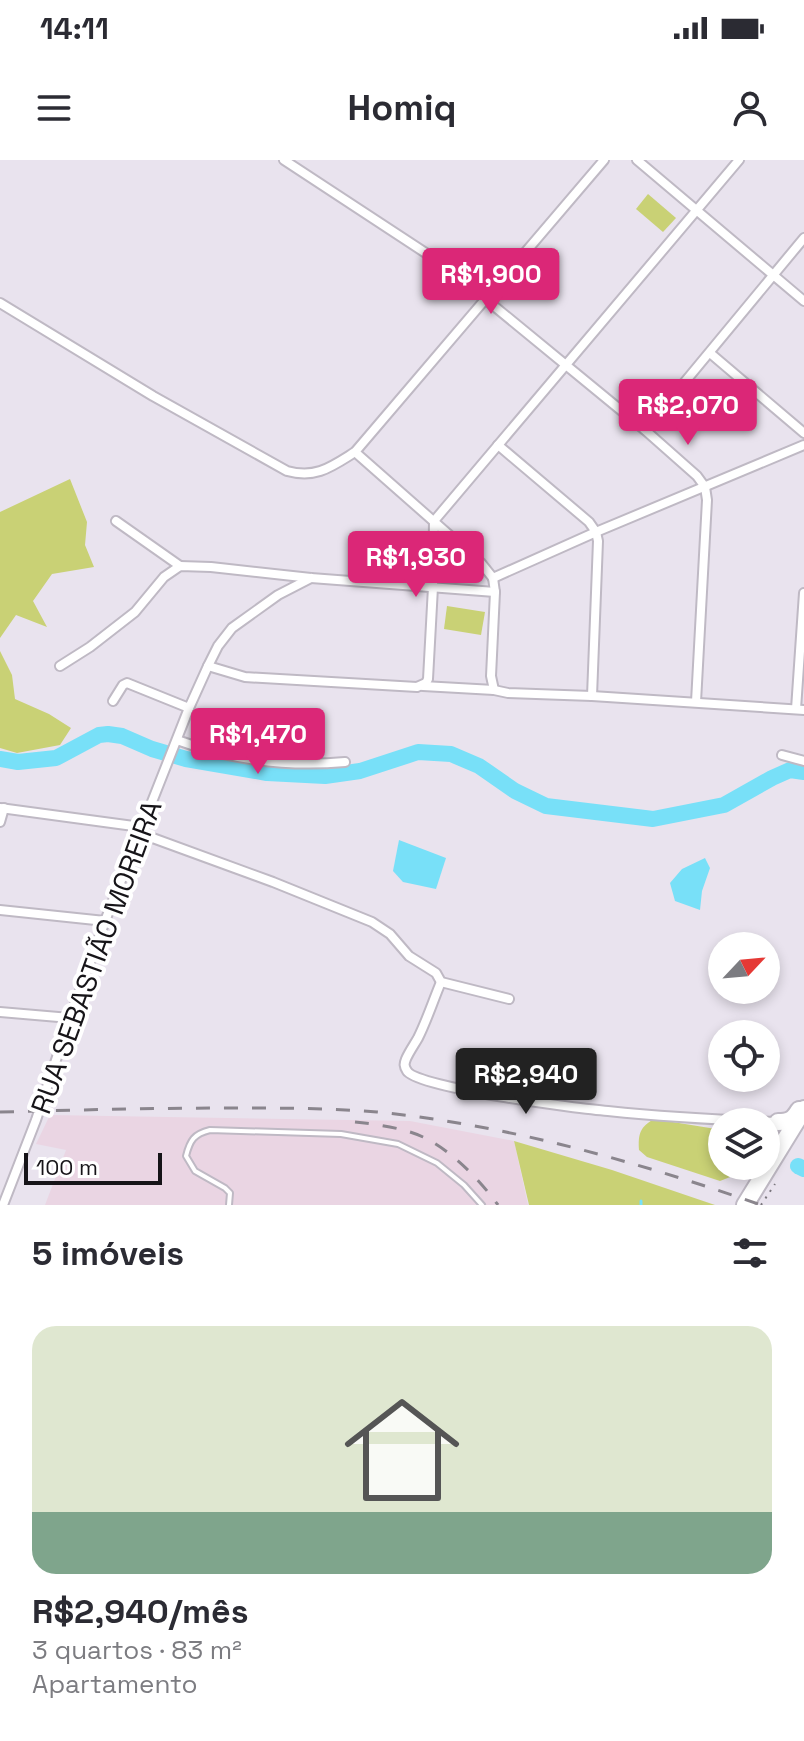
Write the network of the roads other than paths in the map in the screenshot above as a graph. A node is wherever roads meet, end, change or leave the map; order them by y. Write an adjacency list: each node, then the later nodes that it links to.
1 (284, 160): 8 (street)
2 (604, 160): 8 (street)
3 (637, 160): 5 (street)
4 (739, 160): 5 (street)
5 (696, 210): 7 (street); 12 (street)
6 (804, 238): 7 (street)
7 (773, 275): 9 (street); 11 (street)
8 (485, 299): 12 (street); 17 (street)
9 (804, 301)
10 (0, 303): 17 (street)
11 (710, 353): 13 (street); 14 (street)
12 (565, 366): 13 (street); 15 (street)
13 (645, 430): 18 (street)
14 (804, 433)
15 (498, 445): 20 (street); 21 (street)
16 (804, 445): 18 (street)
17 (355, 452): 20 (street)
18 (705, 487): 21 (street); 34 (street)
19 (116, 521): 22 (street)
20 (434, 521): 24 (street); 25 (street)
21 (596, 532): 24 (street); 32 (street)
22 (180, 566): 23 (street); 28 (street)
23 (311, 578): 25 (street); 29 (street, RUA SEBASTIÃO MOREIRA)
24 (493, 578): 26 (street)
25 (433, 587): 26 (street); 30 (street)
26 (495, 592): 31 (street)
27 (804, 593): 36 (street)
28 (60, 666)
29 (208, 666): 30 (street); 35 (street, RUA SEBASTIÃO MOREIRA)
30 (425, 682): 31 (street)
31 (494, 690): 32 (street)
32 (592, 696): 34 (street)
33 (113, 701): 35 (street)
34 (696, 702): 36 (street)
35 (189, 708): 37 (street, RUA SEBASTIÃO MOREIRA)
36 (800, 710)
37 (177, 740): 40 (street); 43 (street, RUA SEBASTIÃO MOREIRA)
38 (782, 755): 39 (street)
39 (804, 761)
40 (345, 762)
41 (2, 808): 42 (street); 43 (street)
42 (0, 822)
43 (140, 830): 45 (street, RUA SEBASTIÃO MOREIRA); 46 (street)
44 (0, 910): 45 (street)
45 (105, 921): 49 (street, RUA SEBASTIÃO MOREIRA)
46 (441, 982): 47 (street); 52 (street)
47 (509, 999)
48 (0, 1012): 49 (street)
49 (70, 1018): 59 (street, RUA SEBASTIÃO MOREIRA)
50 (804, 1102): 53 (highway)
51 (804, 1109): 57 (highway)
52 (708, 1119)
53 (780, 1122)
54 (780, 1124): 56 (highway)
55 (804, 1132): 63 (highway)
56 (780, 1146)
57 (780, 1149)
58 (761, 1180): 62 (highway)
59 (3, 1205)
60 (229, 1205): 61 (lane)
61 (482, 1205)
62 (745, 1205)
63 (753, 1205)

